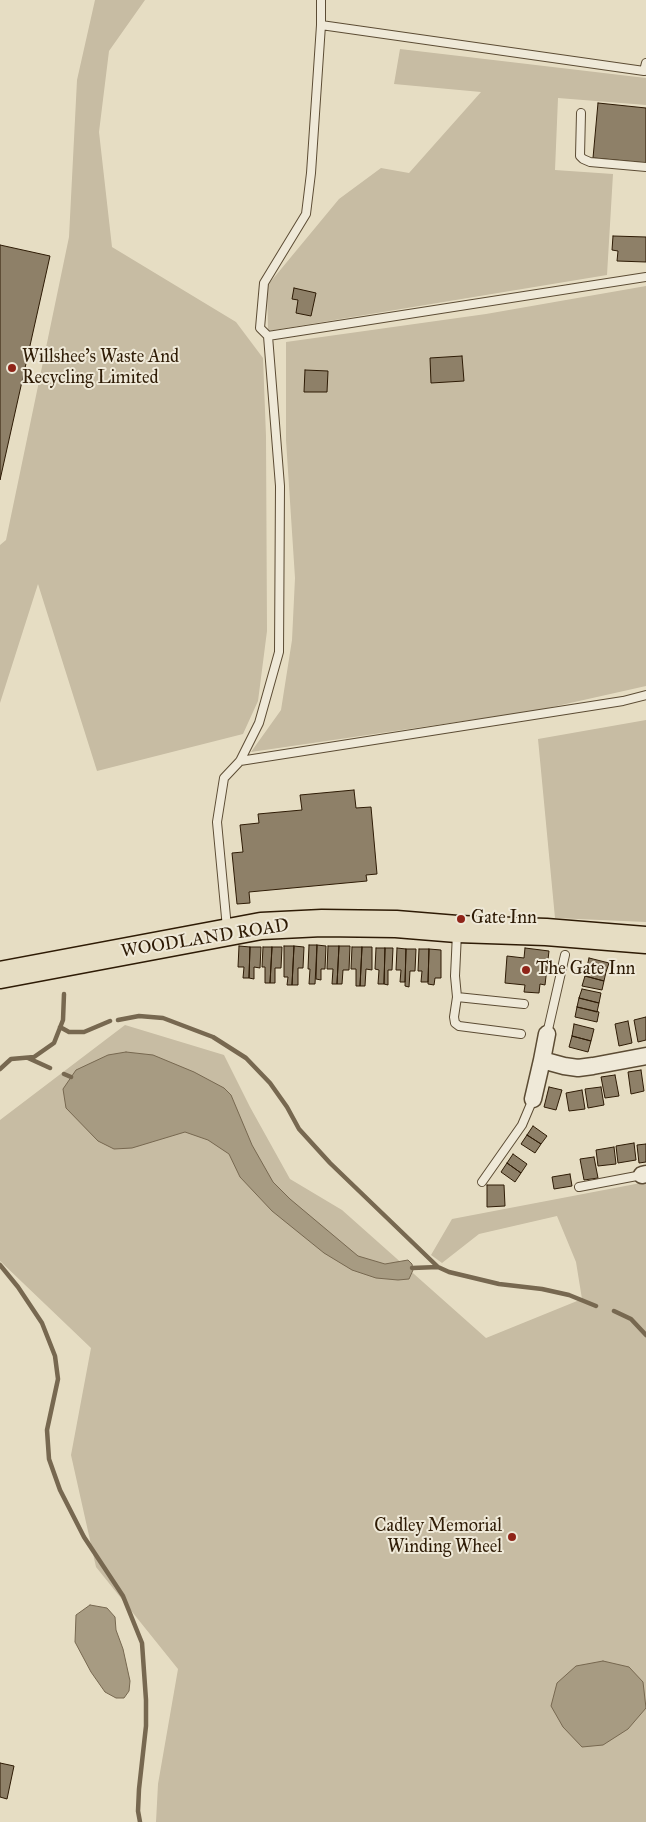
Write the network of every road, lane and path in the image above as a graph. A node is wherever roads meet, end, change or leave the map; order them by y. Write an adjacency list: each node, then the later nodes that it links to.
1 (321, 0): 2 (lane)
2 (321, 24): 3 (lane); 7 (lane)
3 (646, 63)
4 (581, 113): 5 (lane)
5 (646, 167)
6 (646, 277): 7 (lane)
7 (268, 336): 9 (lane)
8 (646, 695): 9 (lane)
9 (240, 761): 11 (lane)
10 (457, 929): 11 (highway, WOODLAND ROAD); 12 (highway, WOODLAND ROAD); 15 (lane)
11 (227, 932): 14 (highway, WOODLAND ROAD)
12 (646, 940)
13 (565, 955): 18 (lane)
14 (0, 975)
15 (457, 996): 16 (lane); 17 (lane)
16 (524, 1004)
17 (520, 1034)
18 (547, 1034): 20 (street)
19 (646, 1056): 20 (street)
20 (542, 1060): 21 (street)
21 (533, 1099): 23 (lane)
22 (644, 1175): 24 (lane)
23 (482, 1182)
24 (579, 1187)

